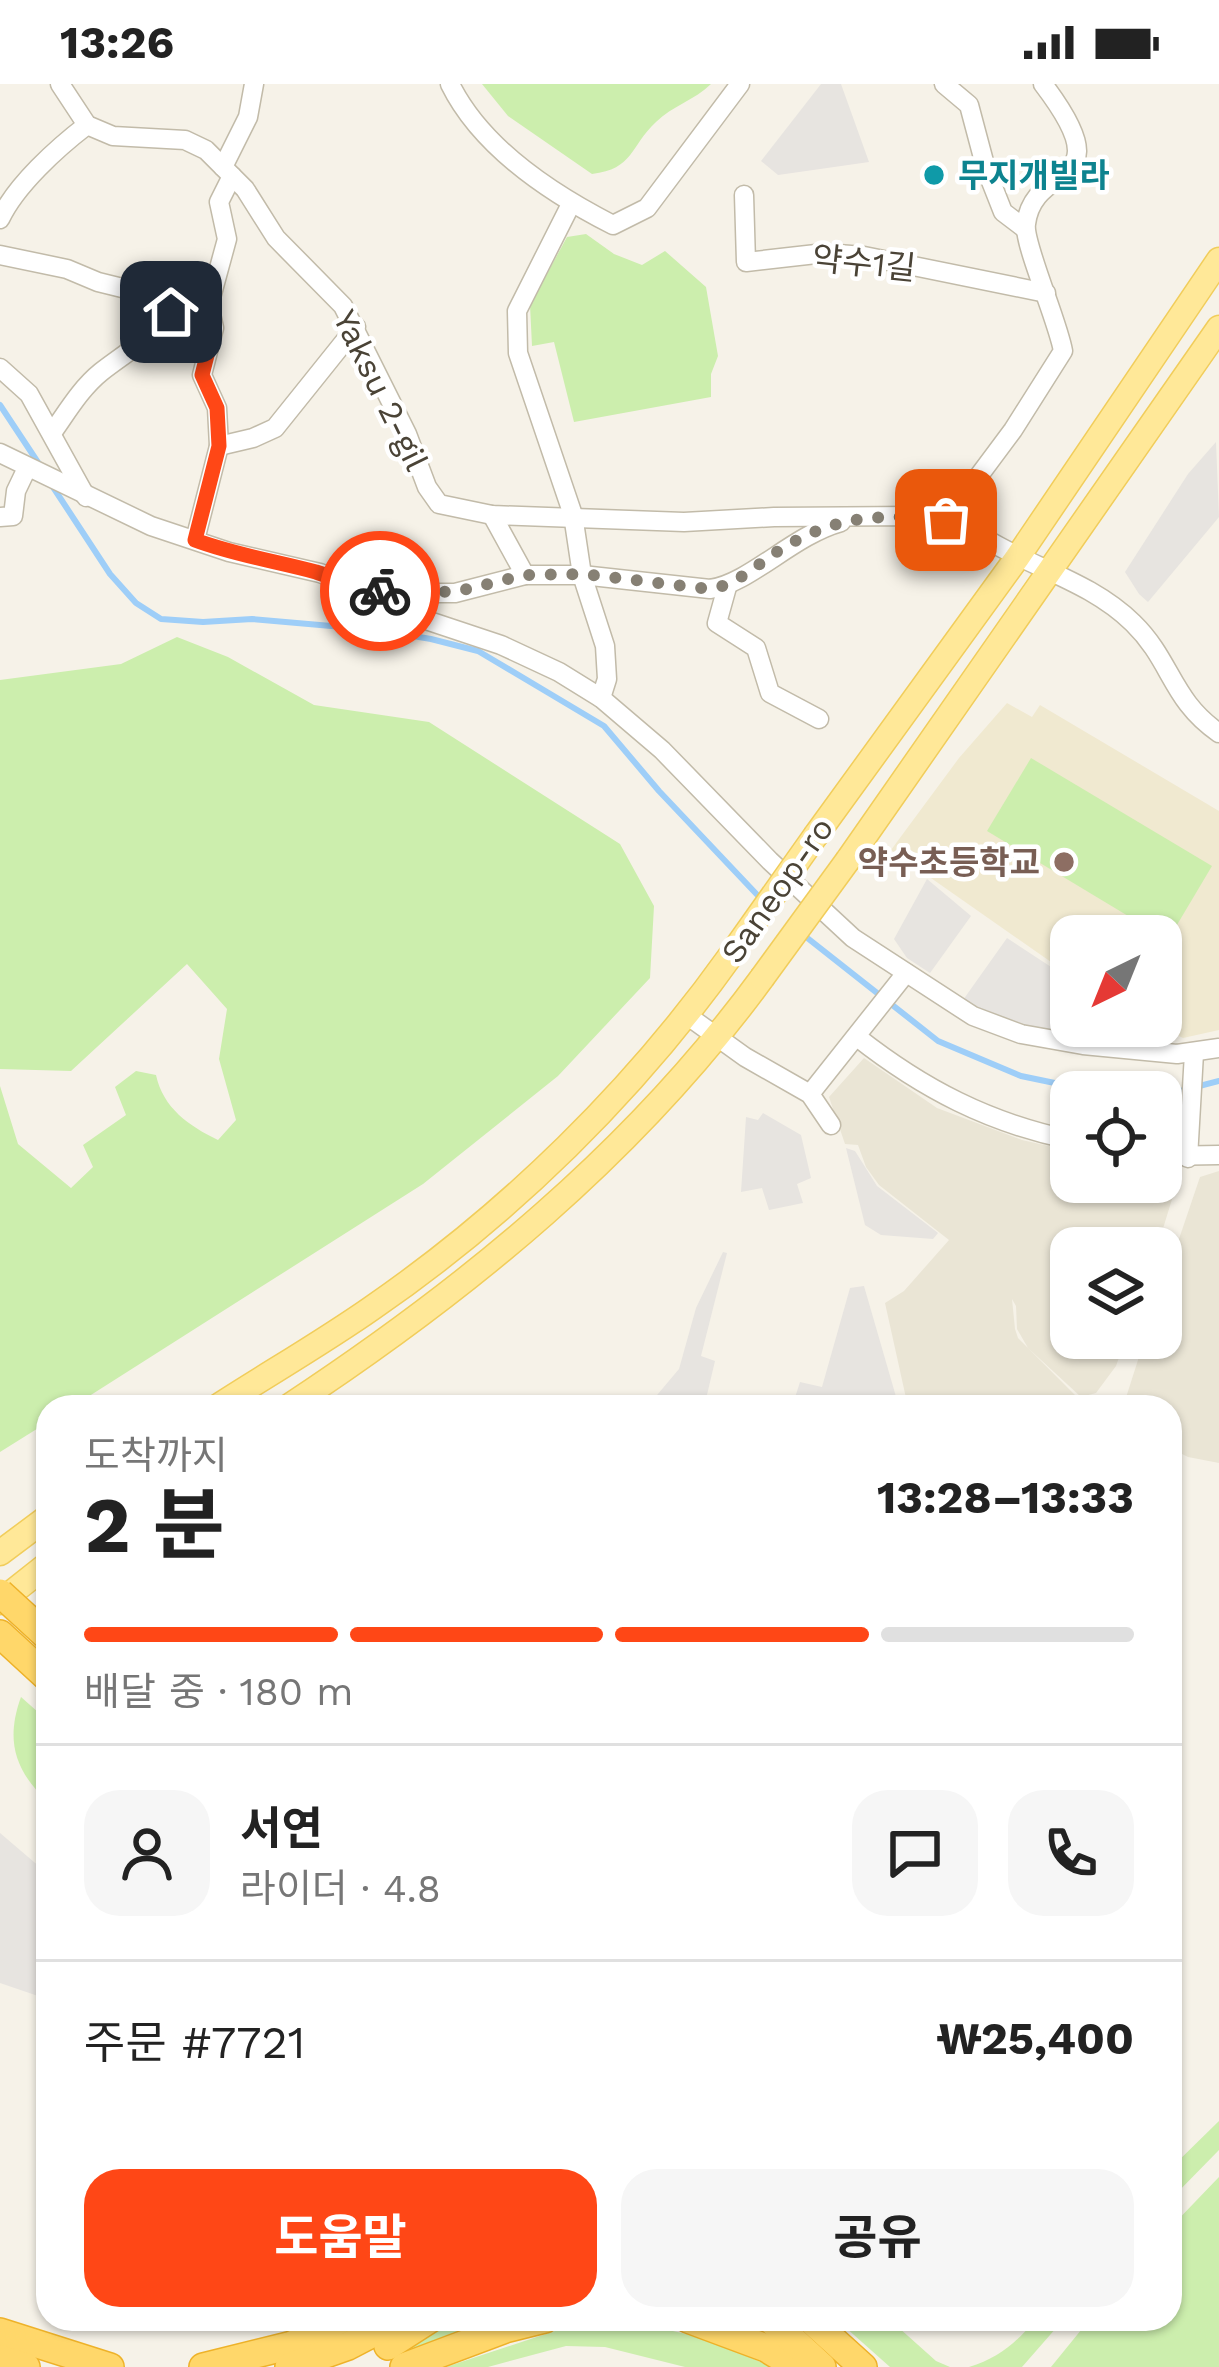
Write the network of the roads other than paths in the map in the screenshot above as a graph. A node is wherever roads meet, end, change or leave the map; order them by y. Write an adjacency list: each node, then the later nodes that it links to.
1 (60, 84): 7 (street)
2 (254, 84): 8 (street)
3 (450, 84): 10 (street)
4 (740, 84): 10 (street)
5 (944, 84): 12 (street)
6 (1042, 84): 12 (street)
7 (87, 125): 8 (street, Yaksu 2-gil); 11 (street)
8 (227, 171): 17 (street); 18 (street, Yaksu 2-gil)
9 (744, 195): 15 (street, 약수1길)
10 (571, 204): 27 (street)
11 (0, 219)
12 (1024, 228): 15 (street)
13 (0, 255): 16 (street)
14 (1219, 260): 32 (main road, Saneop-ro)
15 (1046, 293): 29 (street, Yaksu 2-gil)
16 (177, 299): 17 (street); 21 (street)
17 (209, 305): 22 (street)
18 (356, 327): 22 (street); 26 (street, Yaksu 2-gil)
19 (1219, 328): 33 (main road, Saneop-ro)
20 (0, 368): 21 (street)
21 (52, 433): 25 (street)
22 (219, 446): 31 (street)
23 (0, 453): 24 (street)
24 (27, 468): 25 (street); 28 (street)
25 (86, 497): 31 (street)
26 (492, 514): 27 (street, Yaksu 2-gil); 35 (street)
27 (573, 515): 29 (street, Yaksu 2-gil); 34 (street)
28 (7, 516)
29 (862, 516): 36 (street)
30 (986, 539): 32 (street)
31 (195, 540): 37 (street)
32 (1017, 558): 33 (street); 42 (main road, Saneop-ro, bridge)
33 (1051, 572): 40 (street); 44 (main road, Saneop-ro, bridge)
34 (583, 574): 35 (street); 36 (street); 38 (street)
35 (525, 575): 37 (street)
36 (727, 587): 39 (street)
37 (393, 592): 38 (street)
38 (601, 698): 41 (street)
39 (819, 719)
40 (1219, 733)
41 (902, 979): 43 (street); 46 (street)
42 (688, 1016): 44 (street); 53 (main road, Saneop-ro)
43 (863, 1030): 47 (street); 49 (street)
44 (718, 1039): 47 (street); 54 (main road, Saneop-ro)
45 (1219, 1048): 46 (street)
46 (1194, 1053): 52 (street)
47 (810, 1094): 48 (street)
48 (831, 1125)
49 (1050, 1135)
50 (1219, 1155): 52 (street)
51 (1182, 1158): 52 (street)
52 (1188, 1158)
53 (236, 1395)
54 (306, 1395)
55 (36, 1526): 56 (main road)
56 (0, 1553)
57 (36, 1574): 58 (main road)
58 (5, 1601): 59 (highway, bridge)
59 (36, 1625)
60 (0, 1634): 61 (highway)
61 (36, 1667)
62 (318, 2331): 73 (highway)
63 (377, 2331): 74 (highway)
64 (412, 2331): 75 (highway)
65 (501, 2331): 76 (highway)
66 (720, 2331): 77 (highway)
67 (783, 2331): 78 (highway)
68 (823, 2331): 79 (highway)
69 (0, 2332): 72 (highway)
70 (0, 2359): 71 (highway)
71 (26, 2367)
72 (110, 2367)
73 (203, 2367)
74 (289, 2367)
75 (341, 2367)
76 (404, 2367)
77 (797, 2367)
78 (822, 2367)
79 (863, 2367)

